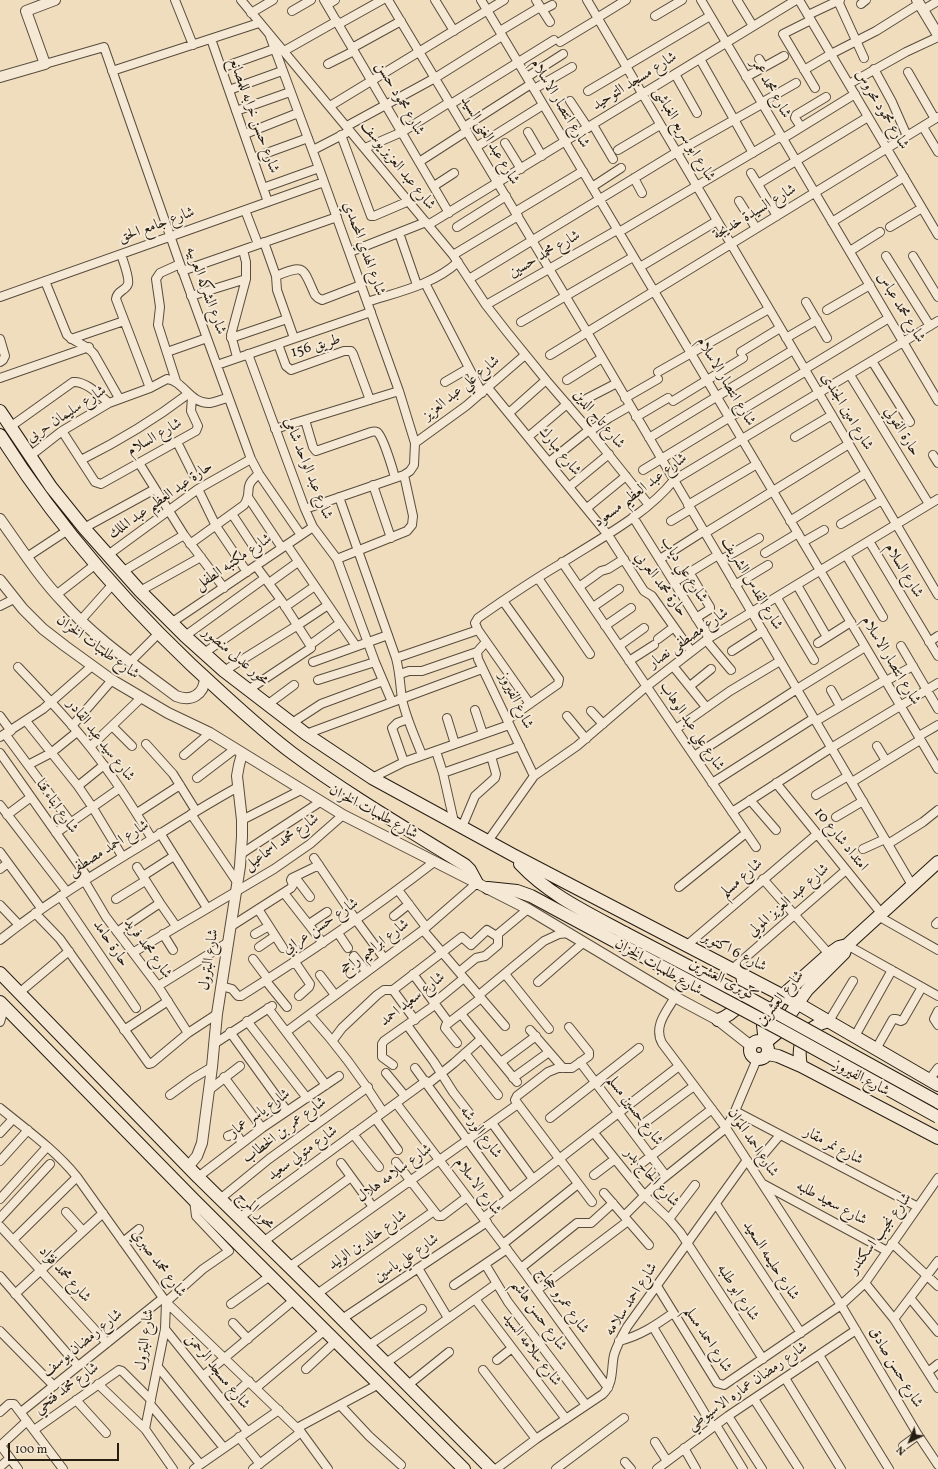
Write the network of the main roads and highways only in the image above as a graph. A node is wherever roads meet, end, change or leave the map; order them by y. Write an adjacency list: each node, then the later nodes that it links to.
1 (0, 411): 3 (main road, محور عدلى منصور)
2 (0, 435): 5 (main road)
3 (513, 855): 7 (main road, كوبرى العشرين); 10 (main road, شارع 6 اكتوبر)
4 (938, 862): 8 (main road, شارع العشرين)
5 (477, 883)
6 (488, 888): 7 (main road, كوبرى العشرين)
7 (622, 938): 20 (main road, كوبرى العشرين, bridge); 21 (main road, كوبرى العشرين, bridge)
8 (847, 946): 11 (main road, شارع العشرين); 12 (main road, شارع العشرين)
9 (0, 973): 23 (main road, محور المرج)
10 (737, 973): 11 (main road, شارع 6 اكتوبر); 14 (main road)
11 (783, 996): 12 (main road, شارع 6 اكتوبر); 17 (main road, شارع العشرين)
12 (797, 1003): 15 (main road, شارع 6 اكتوبر); 17 (main road, شارع العشرين)
13 (2, 1004): 24 (main road)
14 (718, 1020)
15 (829, 1021): 18 (main road); 19 (main road, شارع 6 اكتوبر)
16 (751, 1046): 17 (main road)
17 (763, 1052): 18 (main road, شارع الفيروز)
18 (801, 1066): 22 (main road, شارع الفيروز)
19 (934, 1082)
20 (938, 1102)
21 (938, 1117)
22 (938, 1138)
23 (408, 1385): 24 (main road); 26 (main road, محور المرج)
24 (393, 1398): 25 (main road)
25 (464, 1469)
26 (491, 1469)

